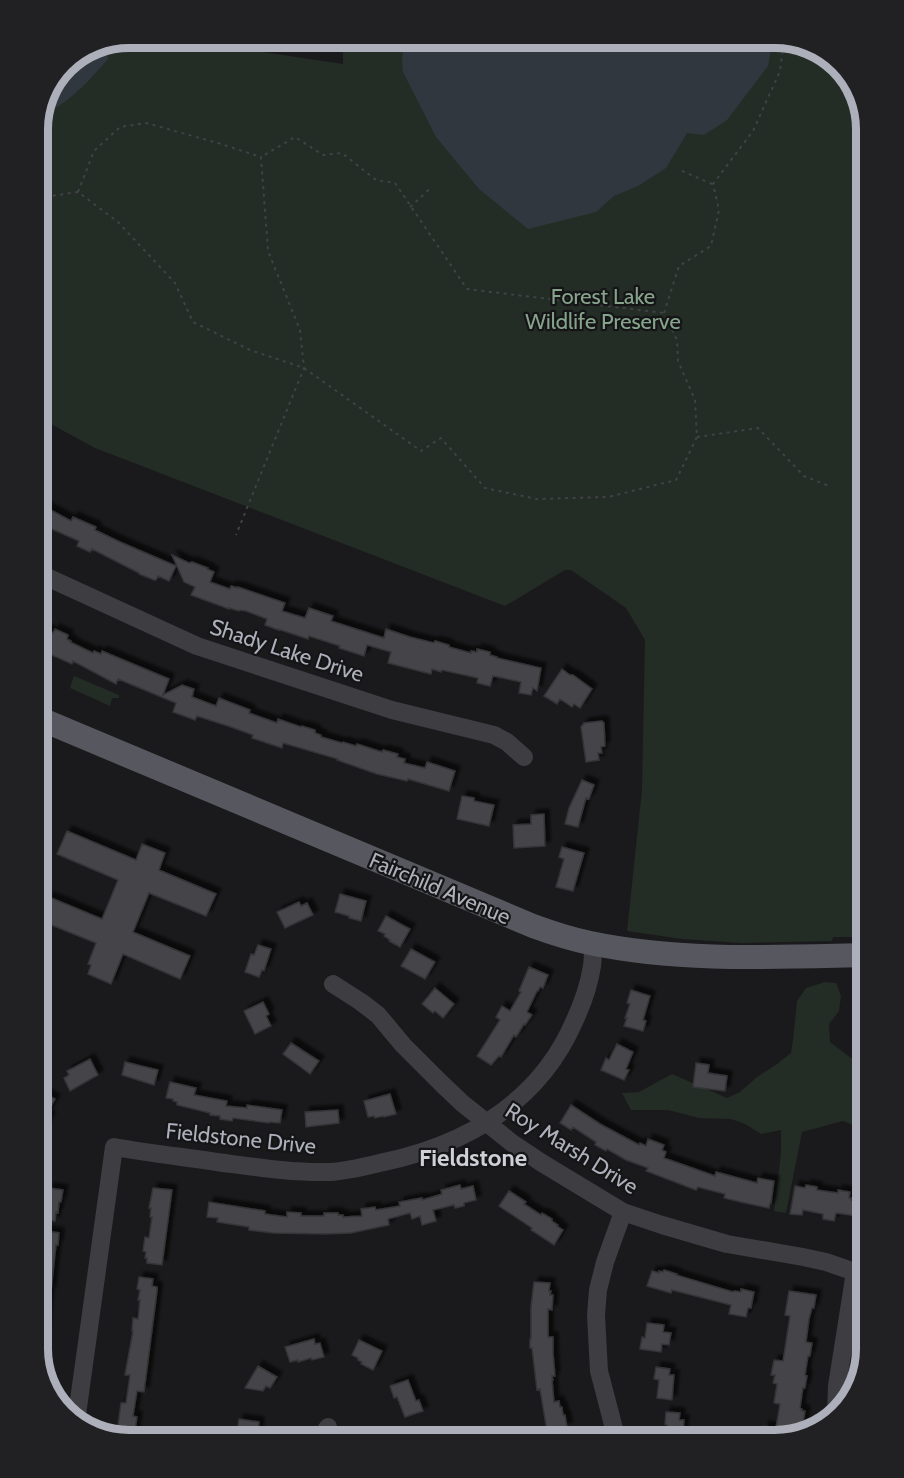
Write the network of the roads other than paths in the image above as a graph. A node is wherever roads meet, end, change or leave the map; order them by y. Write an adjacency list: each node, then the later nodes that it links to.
1 (48, 578): 3 (street, Shady Lake Drive)
2 (48, 722): 4 (main road, Fairchild Avenue)
3 (524, 757)
4 (593, 943): 5 (main road, Fairchild Avenue); 7 (street, Fieldstone Drive)
5 (856, 956)
6 (333, 984): 7 (street, Roy Marsh Drive)
7 (486, 1122): 8 (street, Roy Marsh Drive); 12 (street, Fieldstone Drive)
8 (623, 1212): 9 (street, Roy Marsh Drive); 13 (street)
9 (856, 1273)
10 (856, 1298): 11 (street)
11 (836, 1401)
12 (77, 1411)
13 (614, 1430)

